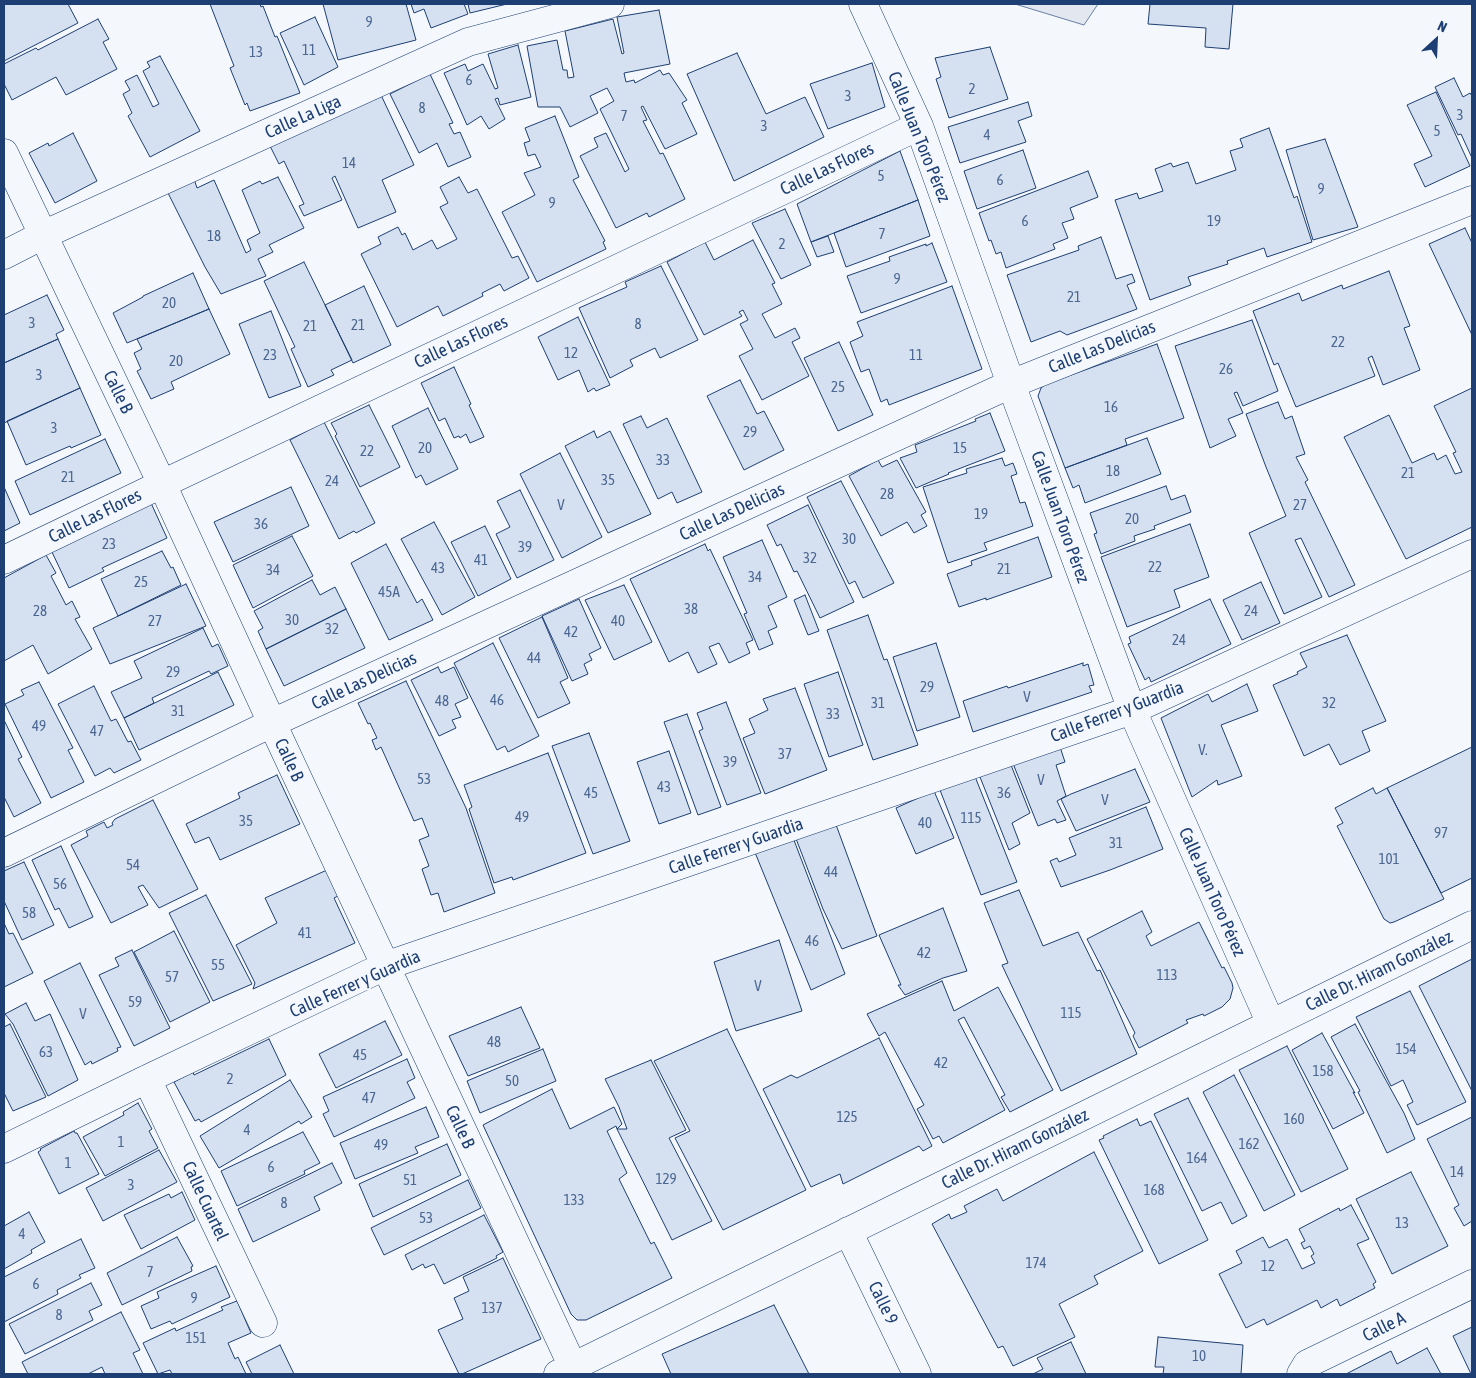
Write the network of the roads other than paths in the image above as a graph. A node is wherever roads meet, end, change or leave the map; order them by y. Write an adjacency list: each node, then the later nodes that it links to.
1 (610, 4): 6 (street, Calle La Liga)
2 (863, 4): 3 (street, Calle Juan Toro Pérez)
3 (919, 126): 8 (street, Calle Juan Toro Pérez); 9 (street, Calle Las Flores)
4 (4, 153): 6 (street, Calle B)
5 (1472, 200): 8 (street, Calle Las Delicias)
6 (43, 235): 7 (street, Calle La Liga); 9 (street, Calle B)
7 (4, 255)
8 (1010, 384): 12 (street, Calle Juan Toro Pérez); 13 (street, Calle Las Delicias)
9 (162, 484): 11 (street, Calle Las Flores); 13 (street, Calle B)
10 (1472, 554): 12 (street, Calle Ferrer y Guardia)
11 (4, 560)
12 (1132, 710): 16 (street, Calle Ferrer y Guardia); 17 (street, Calle Juan Toro Pérez)
13 (272, 723): 14 (street, Calle Las Delicias); 16 (street, Calle B)
14 (4, 853)
15 (1472, 925): 17 (street, Calle Dr. Hiram González)
16 (385, 966): 18 (street, Calle Ferrer y Guardia); 23 (street, Calle B)
17 (1271, 1024): 20 (street, Calle Dr. Hiram González)
18 (147, 1079): 19 (street, Calle Ferrer y Guardia); 22 (street, Calle Cuartel)
19 (4, 1149)
20 (848, 1231): 23 (street, Calle Dr. Hiram González); 24 (street, Calle 9)
21 (1472, 1284): 25 (street, Calle A)
22 (263, 1323)
23 (565, 1371)
24 (917, 1374)
25 (1301, 1374)

